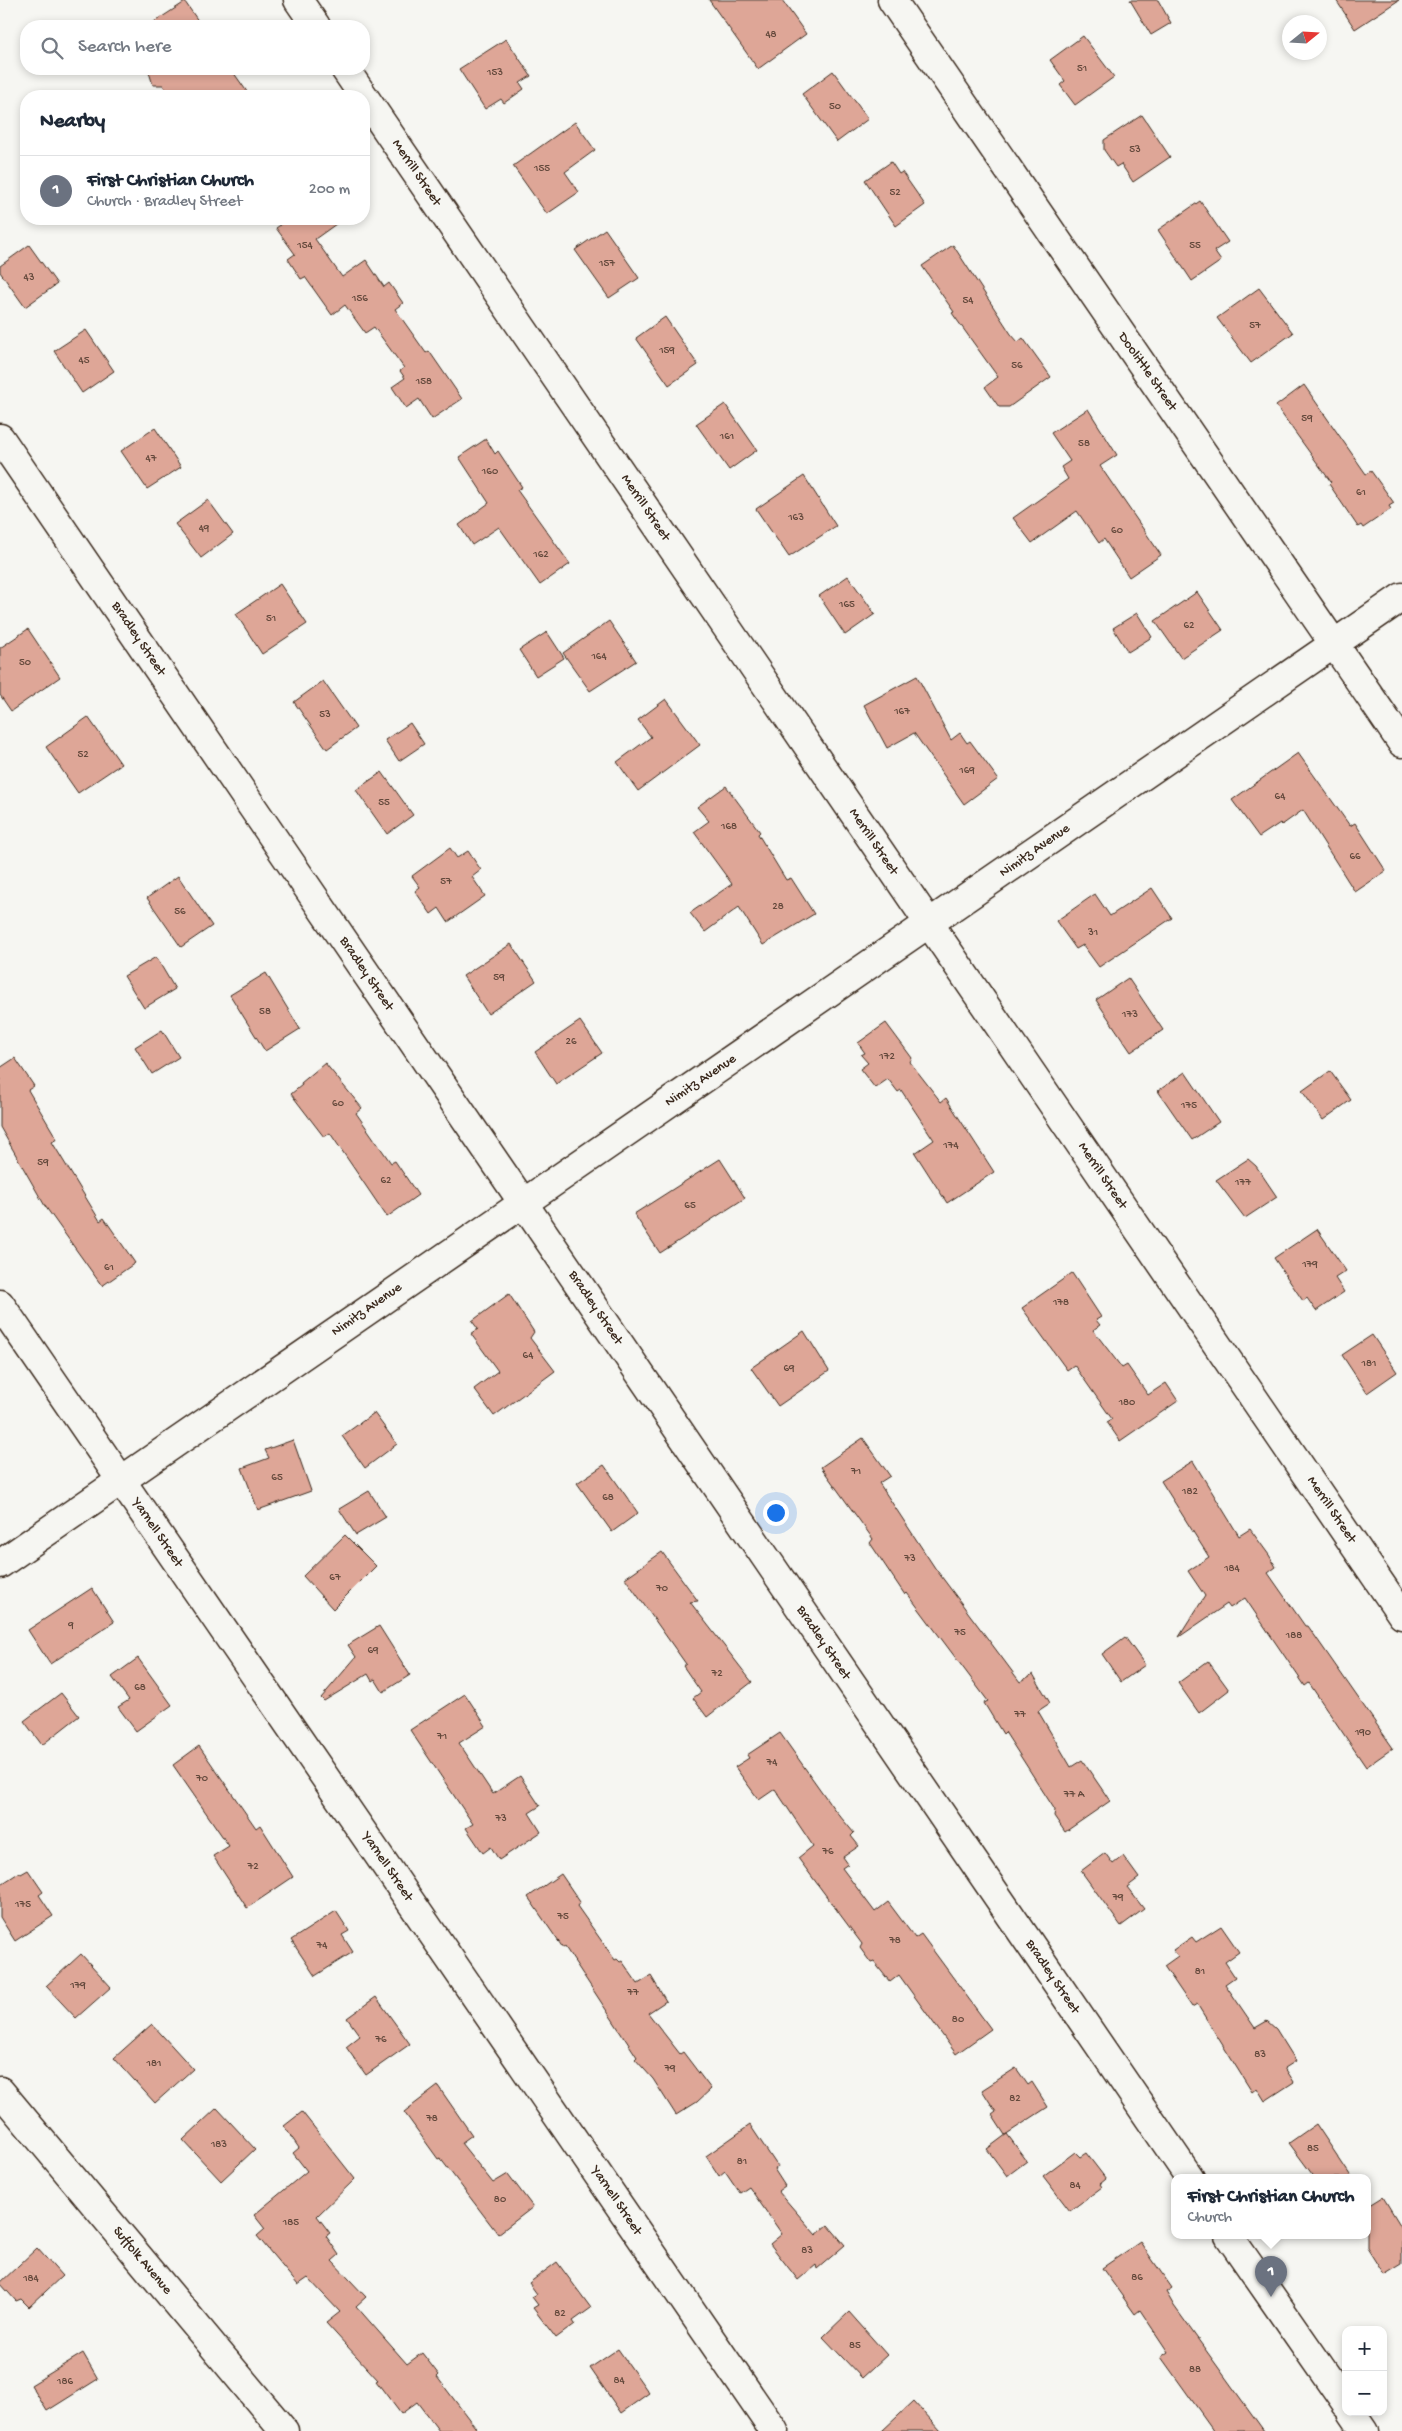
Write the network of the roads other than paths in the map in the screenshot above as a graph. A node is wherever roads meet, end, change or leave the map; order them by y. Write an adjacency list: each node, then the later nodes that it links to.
1 (298, 0): 3 (street)
2 (892, 0): 9 (street, Doolittle Street)
3 (312, 20)
4 (349, 75): 5 (street, Merrill Street)
5 (359, 90)
6 (370, 106): 11 (street, Merrill Street)
7 (0, 438): 12 (street, Bradley Street)
8 (1402, 598): 9 (street, Nimitz Avenue)
9 (1334, 644): 10 (street, Doolittle Street); 11 (street, Nimitz Avenue)
10 (1402, 743)
11 (929, 924): 12 (street, Nimitz Avenue); 16 (street, Merrill Street)
12 (523, 1203): 14 (street, Nimitz Avenue); 18 (street, Bradley Street)
13 (0, 1304): 14 (street, Yarnell Street)
14 (121, 1480): 15 (street, Nimitz Avenue); 23 (street, Yarnell Street)
15 (0, 1564)
16 (1402, 1615)
17 (0, 2091): 22 (street, Suffolk Avenue)
18 (1187, 2174)
19 (1231, 2239): 20 (street)
20 (1342, 2398)
21 (1355, 2416): 24 (street)
22 (284, 2431)
23 (774, 2431)
24 (1365, 2431)

